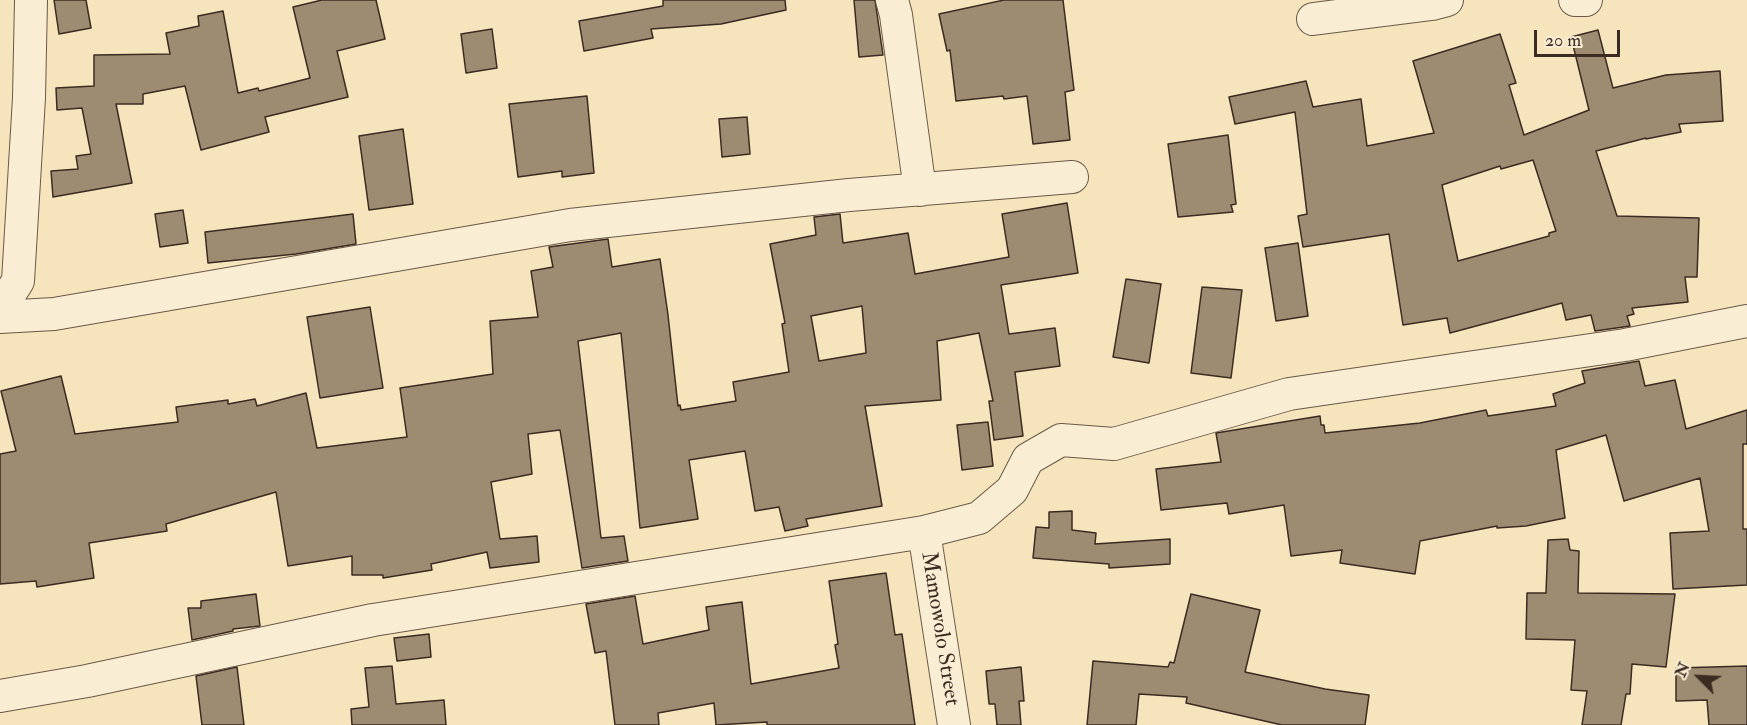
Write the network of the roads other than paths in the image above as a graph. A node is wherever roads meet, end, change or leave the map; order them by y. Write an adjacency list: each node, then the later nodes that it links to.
1 (31, 0): 9 (street)
2 (892, 0): 8 (street)
3 (1447, 0): 6 (street)
4 (1575, 0): 5 (street)
5 (1586, 0)
6 (1313, 19)
7 (1072, 177): 8 (street)
8 (920, 190): 11 (street)
9 (10, 223): 10 (street)
10 (0, 309)
11 (0, 317)
12 (1747, 321): 13 (street)
13 (924, 532): 14 (street); 15 (street, Mamowolo Street)
14 (0, 696)
15 (954, 725)

